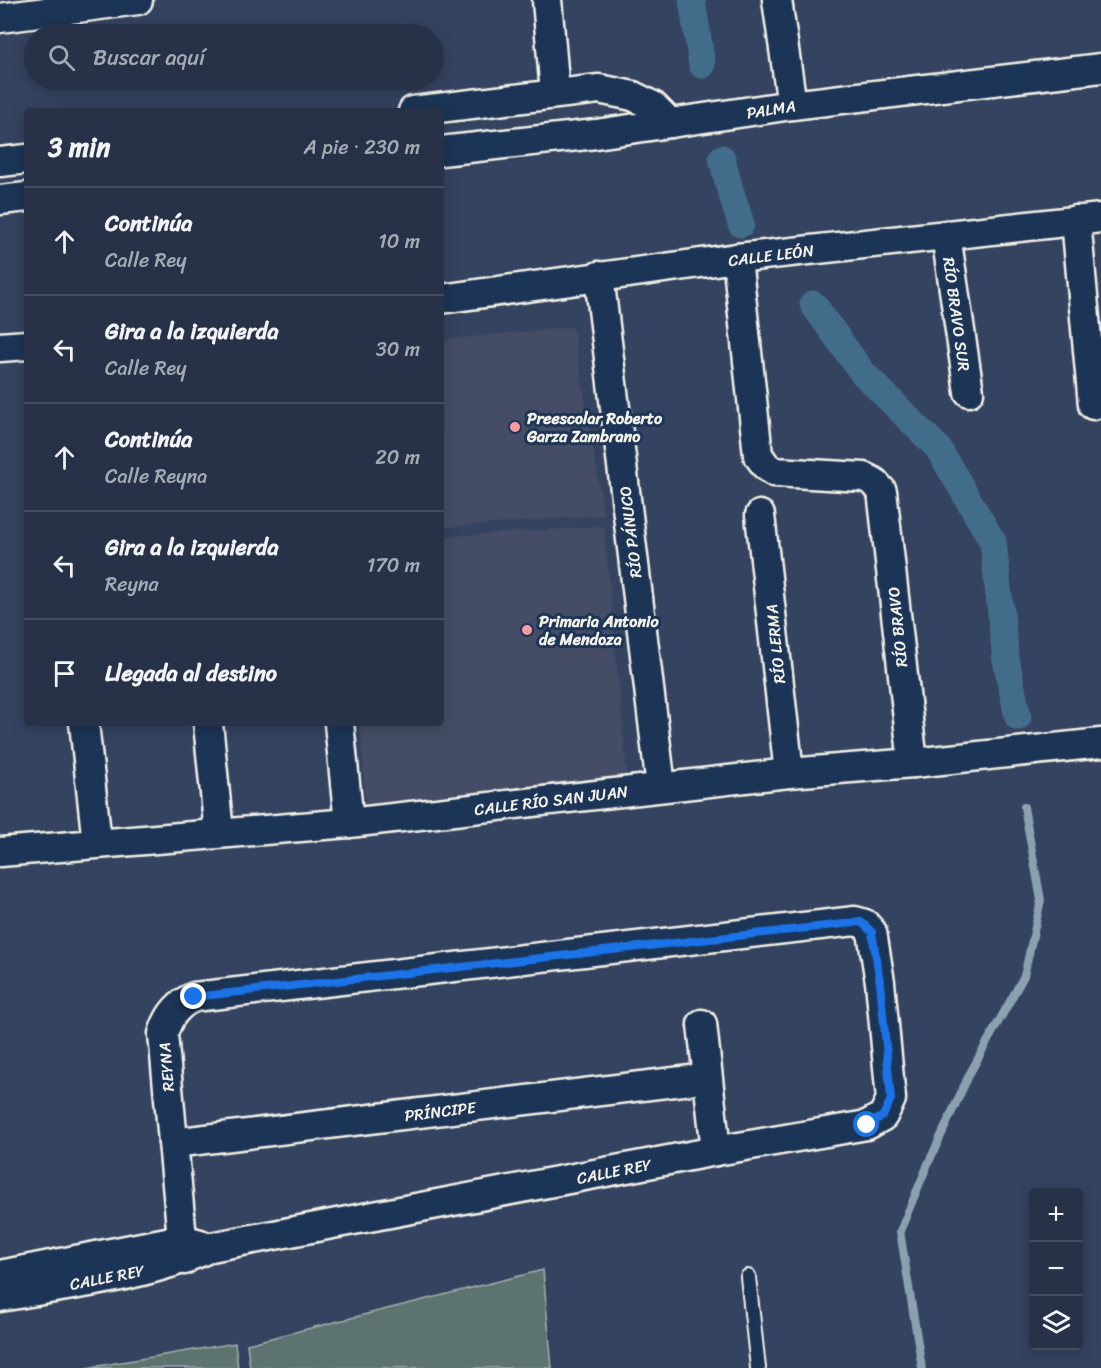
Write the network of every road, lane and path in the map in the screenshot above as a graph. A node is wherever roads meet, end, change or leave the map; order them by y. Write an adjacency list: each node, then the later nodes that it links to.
1 (138, 0): 4 (street)
2 (548, 0): 7 (street)
3 (777, 0): 8 (street)
4 (105, 2): 5 (street)
5 (0, 18)
6 (1097, 61): 8 (street, PALMA)
7 (555, 93): 9 (street); 10 (street)
8 (792, 105): 10 (street, PALMA)
9 (437, 108)
10 (670, 123): 11 (street, PALMA)
11 (444, 152)
12 (24, 159): 13 (street)
13 (0, 162)
14 (24, 197): 15 (street)
15 (0, 200)
16 (1088, 219): 17 (street, CALLE LEÓN); 24 (street)
17 (946, 236): 18 (street, CALLE LEÓN); 23 (street, RÍO BRAVO SUR)
18 (737, 258): 19 (street, CALLE LEÓN); 30 (street, RÍO BRAVO)
19 (599, 276): 20 (street, CALLE LEÓN); 32 (street, RÍO PÁNUCO)
20 (444, 299)
21 (24, 345): 22 (street)
22 (0, 347)
23 (969, 392)
24 (1093, 405)
25 (760, 515): 31 (street, RÍO LERMA)
26 (84, 726): 35 (street)
27 (208, 726): 34 (street)
28 (339, 726): 33 (street)
29 (1101, 743): 30 (street, CALLE RÍO SAN JUAN)
30 (913, 763): 31 (street, CALLE RÍO SAN JUAN)
31 (789, 773): 32 (street, CALLE RÍO SAN JUAN)
32 (661, 787): 33 (street, CALLE RÍO SAN JUAN)
33 (349, 823): 34 (street, CALLE RÍO SAN JUAN)
34 (219, 833): 35 (street, CALLE RÍO SAN JUAN)
35 (97, 843): 36 (street, CALLE RÍO SAN JUAN)
36 (0, 852)
37 (872, 932): 40 (street, REYNA); 41 (street, CALLE REY)
38 (702, 1024): 39 (street)
39 (707, 1078): 40 (street, PRÍNCIPE); 41 (street)
40 (173, 1143): 42 (street, REYNA)
41 (716, 1151): 42 (street, CALLE REY)
42 (183, 1250): 43 (street, CALLE REY); 45 (street, CALLE REY)
43 (0, 1275)
44 (748, 1277): 46 (lane)
45 (0, 1297)
46 (758, 1368)

